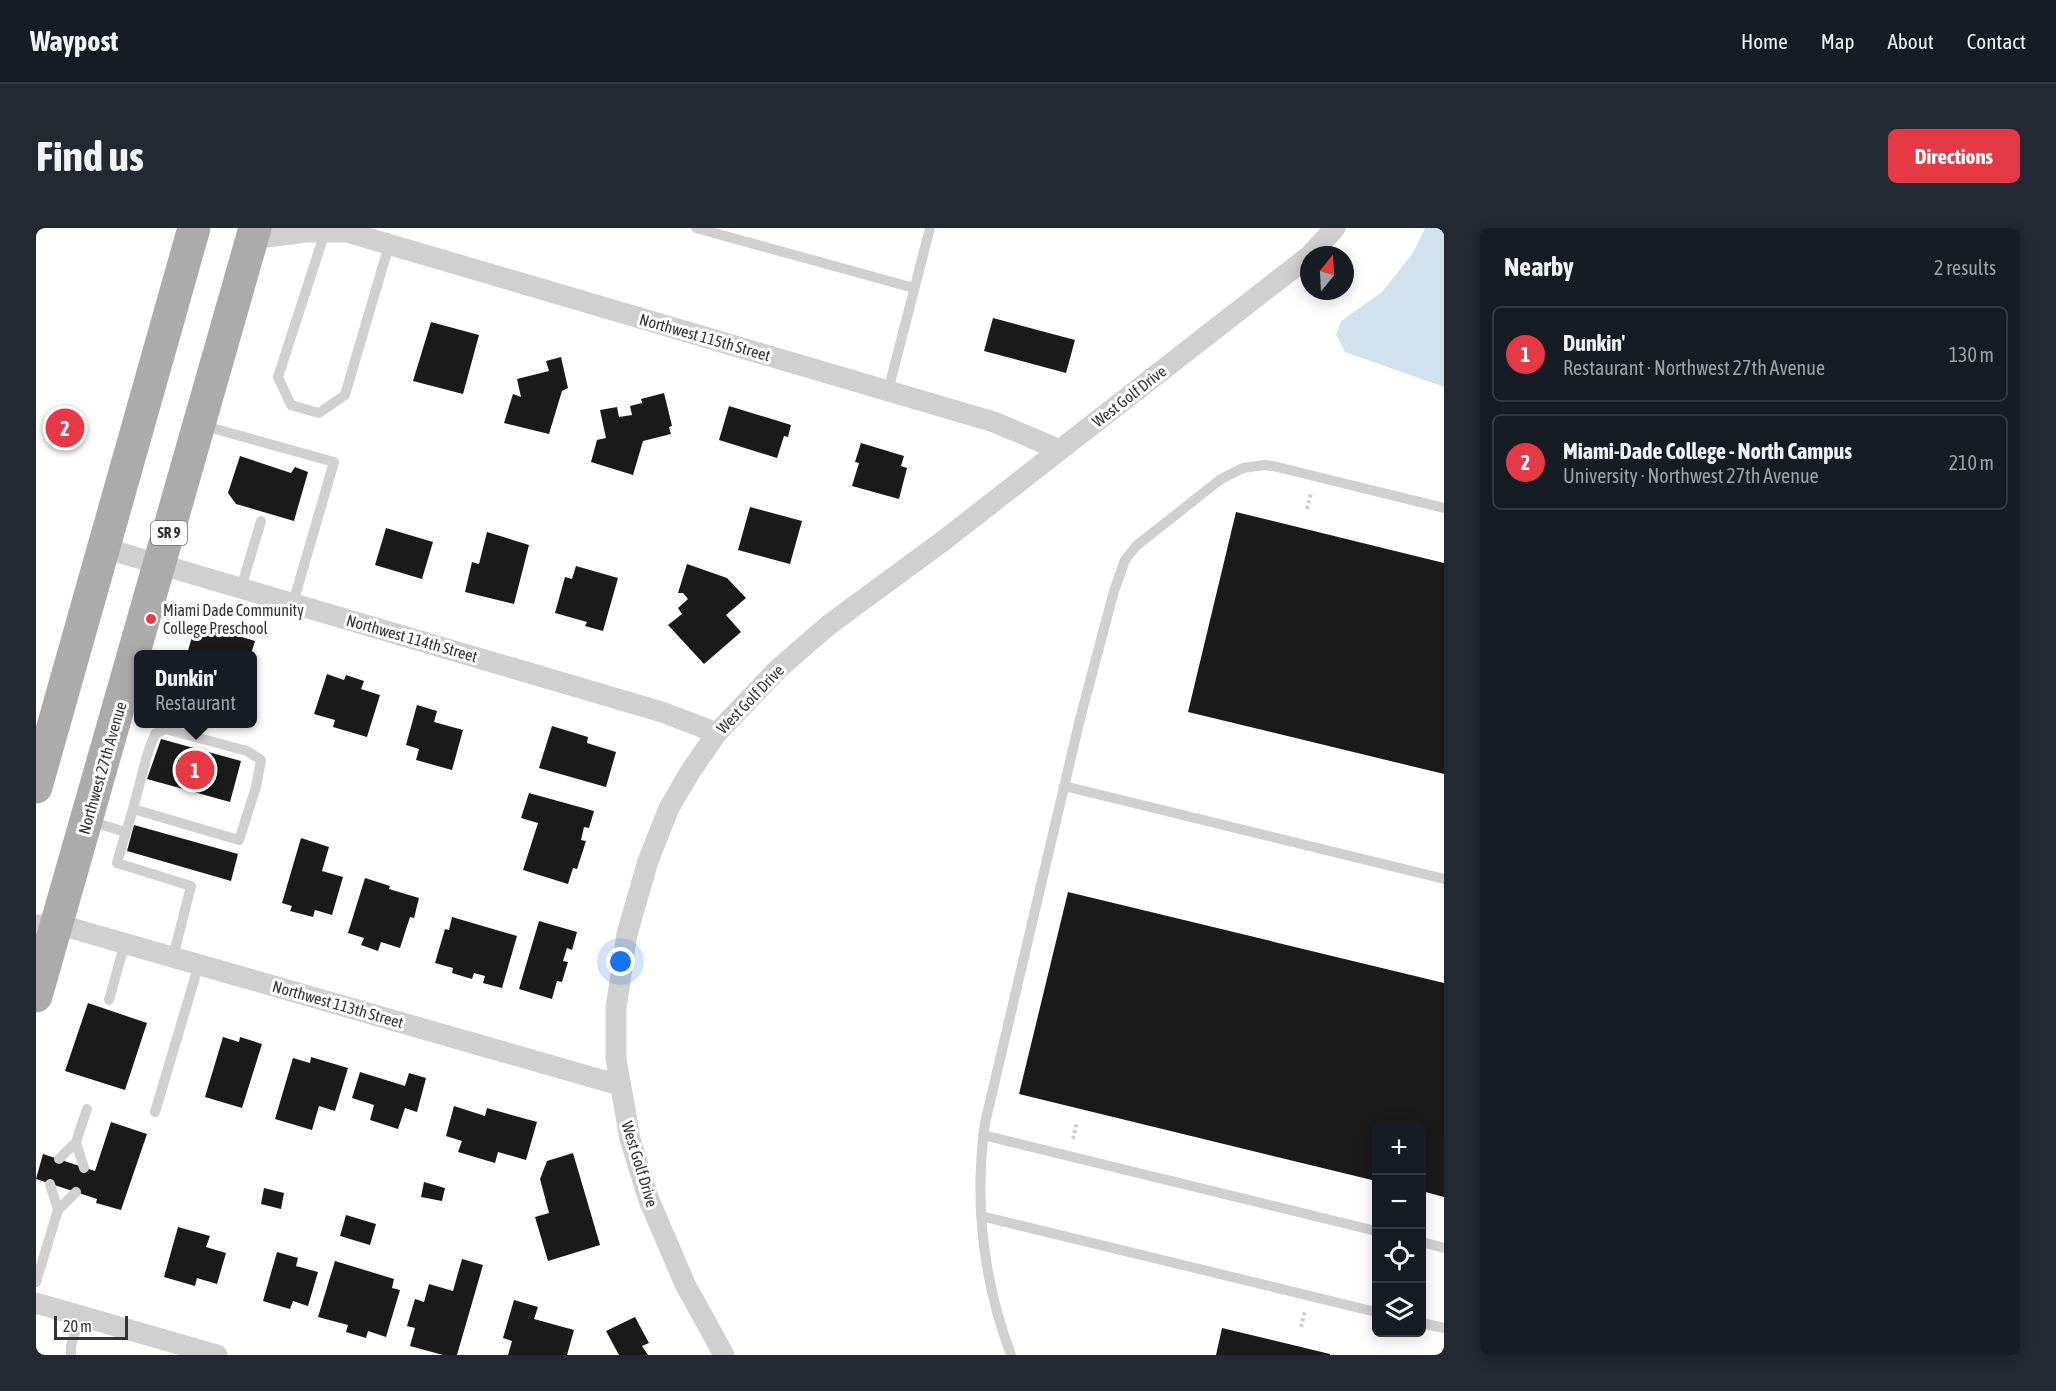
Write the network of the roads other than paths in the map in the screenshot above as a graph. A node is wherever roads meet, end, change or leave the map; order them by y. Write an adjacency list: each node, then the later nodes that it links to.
1 (194, 228): 16 (main road)
2 (696, 228): 10 (lane)
3 (930, 228): 10 (lane)
4 (1335, 228): 8 (street, West Golf Drive)
5 (337, 231): 6 (street, Northwest 115th Street); 7 (street, Northwest 115th Street); 7 (lane)
6 (254, 233): 12 (main road, Northwest 27th Avenue / SR 9)
7 (389, 245): 11 (street, Northwest 115th Street)
8 (1319, 246)
9 (1300, 264): 13 (street, West Golf Drive)
10 (914, 288): 11 (lane)
11 (888, 391): 13 (street, Northwest 115th Street)
12 (200, 424): 17 (main road, Northwest 27th Avenue / SR 9); 19 (lane)
13 (1060, 450): 22 (street, West Golf Drive)
14 (1444, 508): 23 (lane)
15 (261, 521): 18 (lane)
16 (104, 548): 17 (street, Northwest 114th Street); 24 (main road)
17 (160, 564): 18 (street, Northwest 114th Street); 20 (main road, Northwest 27th Avenue / SR 9)
18 (241, 588): 19 (street, Northwest 114th Street)
19 (293, 603): 22 (street, Northwest 114th Street)
20 (136, 650)
21 (134, 656): 26 (main road, Northwest 27th Avenue / SR 9)
22 (717, 733): 35 (street, West Golf Drive)
23 (1064, 786): 28 (lane); 38 (lane)
24 (36, 787)
25 (133, 809): 25 (lane); 27 (lane)
26 (87, 821): 27 (lane); 29 (main road, Northwest 27th Avenue / SR 9)
27 (126, 832): 31 (lane)
28 (1444, 879)
29 (43, 919): 30 (street, Northwest 113th Street); 33 (main road, Northwest 27th Avenue / SR 9)
30 (125, 943): 31 (street, Northwest 113th Street); 34 (lane)
31 (173, 957): 32 (street, Northwest 113th Street)
32 (199, 964): 35 (street, Northwest 113th Street); 37 (lane)
33 (36, 996)
34 (109, 1000)
35 (619, 1085): 57 (street, West Golf Drive)
36 (87, 1109): 39 (lane)
37 (155, 1112)
38 (984, 1135): 45 (lane); 46 (lane)
39 (76, 1142): 40 (lane); 41 (lane)
40 (59, 1159)
41 (84, 1168)
42 (50, 1184): 44 (lane)
43 (76, 1192): 44 (lane)
44 (58, 1210): 49 (lane)
45 (981, 1216): 51 (lane); 58 (lane)
46 (1372, 1230)
47 (1426, 1243): 48 (lane)
48 (1444, 1248)
49 (36, 1282)
50 (36, 1303): 52 (street)
51 (1372, 1311)
52 (80, 1316): 55 (lane); 56 (street)
53 (1426, 1324): 54 (lane)
54 (1444, 1328)
55 (71, 1355)
56 (217, 1355)
57 (724, 1355)
58 (1011, 1355)

